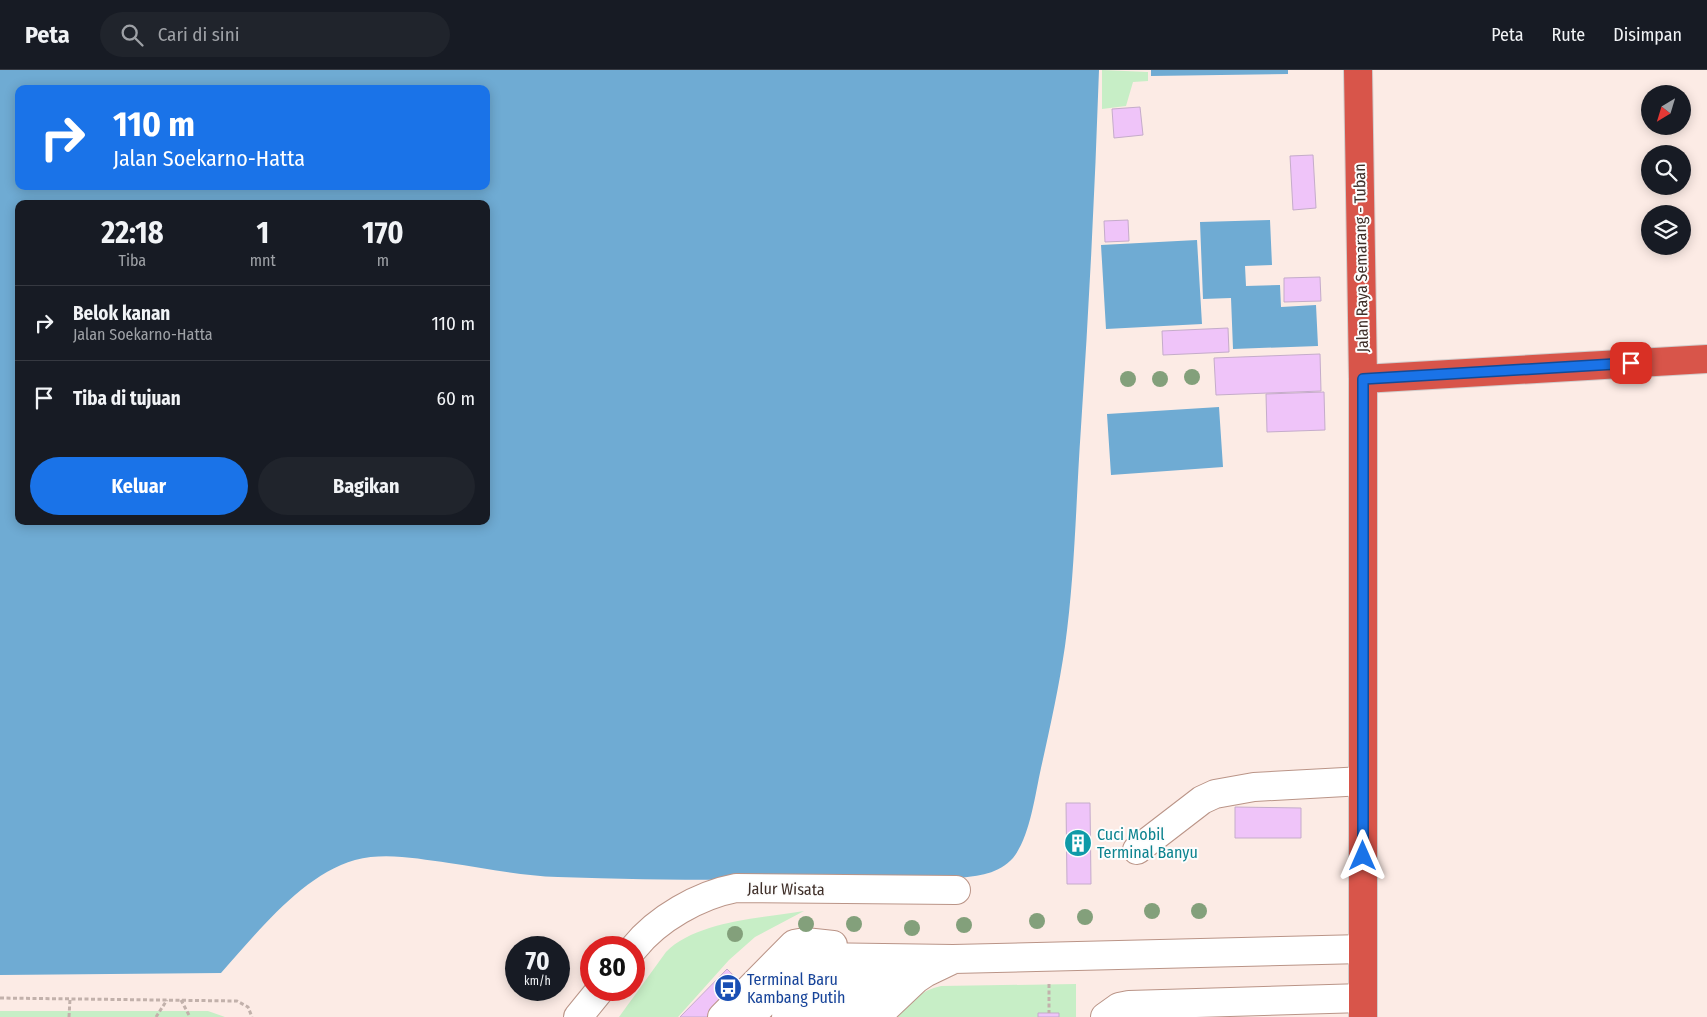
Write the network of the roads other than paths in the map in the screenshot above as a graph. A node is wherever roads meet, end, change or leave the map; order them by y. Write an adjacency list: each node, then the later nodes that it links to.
1 (1358, 70): 3 (highway, Jalan Raya Semarang - Tuban)
2 (1707, 359): 3 (highway)
3 (1363, 379): 4 (highway, Jalan Raya Semarang - Tuban)
4 (1363, 781): 5 (lane); 8 (highway, Jalan Raya Semarang - Tuban)
5 (1137, 850)
6 (956, 890): 7 (lane, Jalur Wisata)
7 (645, 937)
8 (1363, 950): 9 (lane); 11 (highway, Jalan Raya Semarang - Tuban)
9 (954, 959): 13 (lane); 14 (lane); 15 (lane); 16 (lane); 17 (lane); 18 (lane)
10 (591, 1001): 12 (lane)
11 (1363, 1007): 19 (lane)
12 (578, 1017)
13 (722, 1017)
14 (750, 1017)
15 (786, 1017)
16 (818, 1017)
17 (848, 1017)
18 (876, 1017)
19 (1105, 1017)

